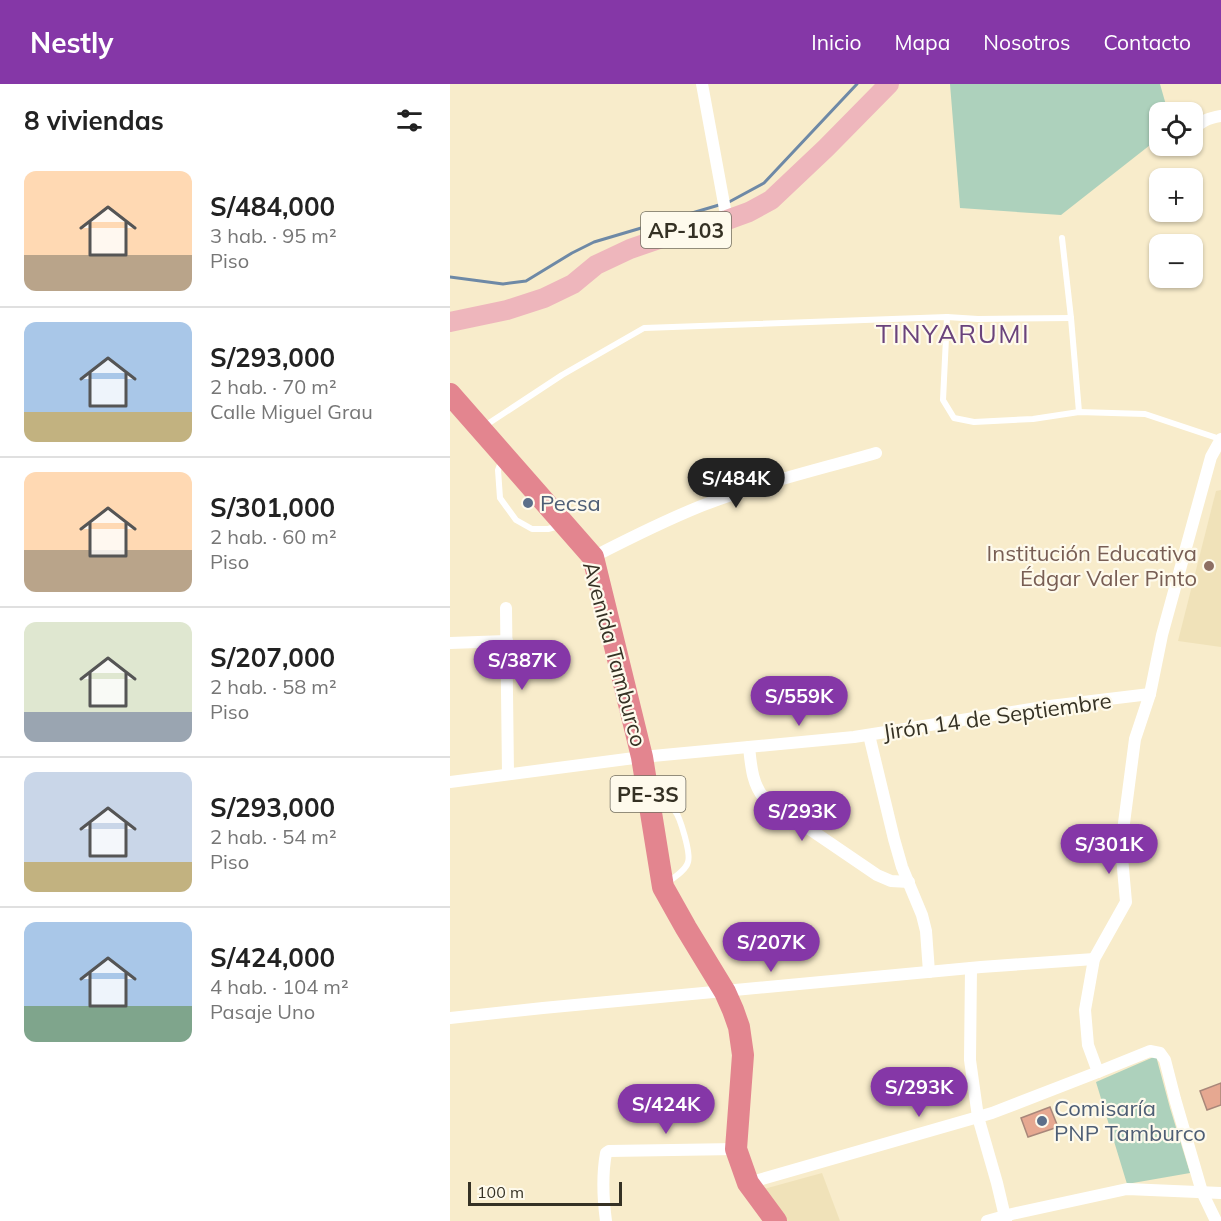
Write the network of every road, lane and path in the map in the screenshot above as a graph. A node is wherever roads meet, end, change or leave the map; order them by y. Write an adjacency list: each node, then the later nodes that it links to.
1 (702, 84): 5 (street)
2 (889, 84): 5 (main road, AP-103)
3 (1221, 116): 4 (street)
4 (1203, 121)
5 (727, 220): 9 (main road, AP-103)
6 (1062, 238): 8 (lane)
7 (947, 316): 8 (lane); 11 (lane); 12 (lane)
8 (1071, 318): 11 (lane)
9 (450, 322)
10 (450, 394): 12 (highway, Avenida Tamburco / PE-3S)
11 (1079, 412): 13 (lane)
12 (480, 429): 15 (highway, Avenida Tamburco / PE-3S)
13 (1221, 439): 21 (street)
14 (876, 453): 17 (street)
15 (504, 456): 16 (highway, Avenida Tamburco / PE-3S); 16 (lane)
16 (564, 524): 17 (highway, Avenida Tamburco / PE-3S)
17 (593, 557): 24 (highway, Avenida Tamburco / PE-3S)
18 (506, 609): 19 (street)
19 (507, 641): 20 (street); 25 (street)
20 (450, 643)
21 (1150, 694): 22 (street, Jirón 14 de Septiembre); 30 (street)
22 (869, 735): 23 (street, Jirón 14 de Septiembre); 28 (street)
23 (748, 747): 24 (street, Jirón 14 de Septiembre); 28 (street)
24 (642, 757): 25 (street, Jirón 14 de Septiembre); 27 (highway, Avenida Tamburco / PE-3S)
25 (508, 774): 26 (street, Jirón 14 de Septiembre)
26 (450, 783)
27 (649, 803): 29 (highway, Avenida Tamburco / PE-3S); 29 (lane)
28 (909, 882): 32 (street)
29 (663, 887): 33 (highway, Avenida Tamburco / PE-3S)
30 (1094, 959): 31 (street); 35 (street)
31 (970, 969): 32 (street); 36 (street)
32 (929, 972): 33 (street)
33 (725, 992): 34 (street); 37 (highway, Avenida Tamburco / PE-3S)
34 (450, 1018)
35 (1098, 1072): 36 (street); 39 (street)
36 (978, 1117): 38 (street); 41 (street)
37 (736, 1149): 38 (highway, Avenida Tamburco / PE-3S); 42 (street)
38 (748, 1183): 43 (highway, Avenida Tamburco / PE-3S)
39 (1202, 1192): 40 (street); 41 (street); 45 (street)
40 (1221, 1193)
41 (1005, 1218): 44 (street)
42 (606, 1221)
43 (776, 1221)
44 (987, 1221)
45 (1216, 1221)

